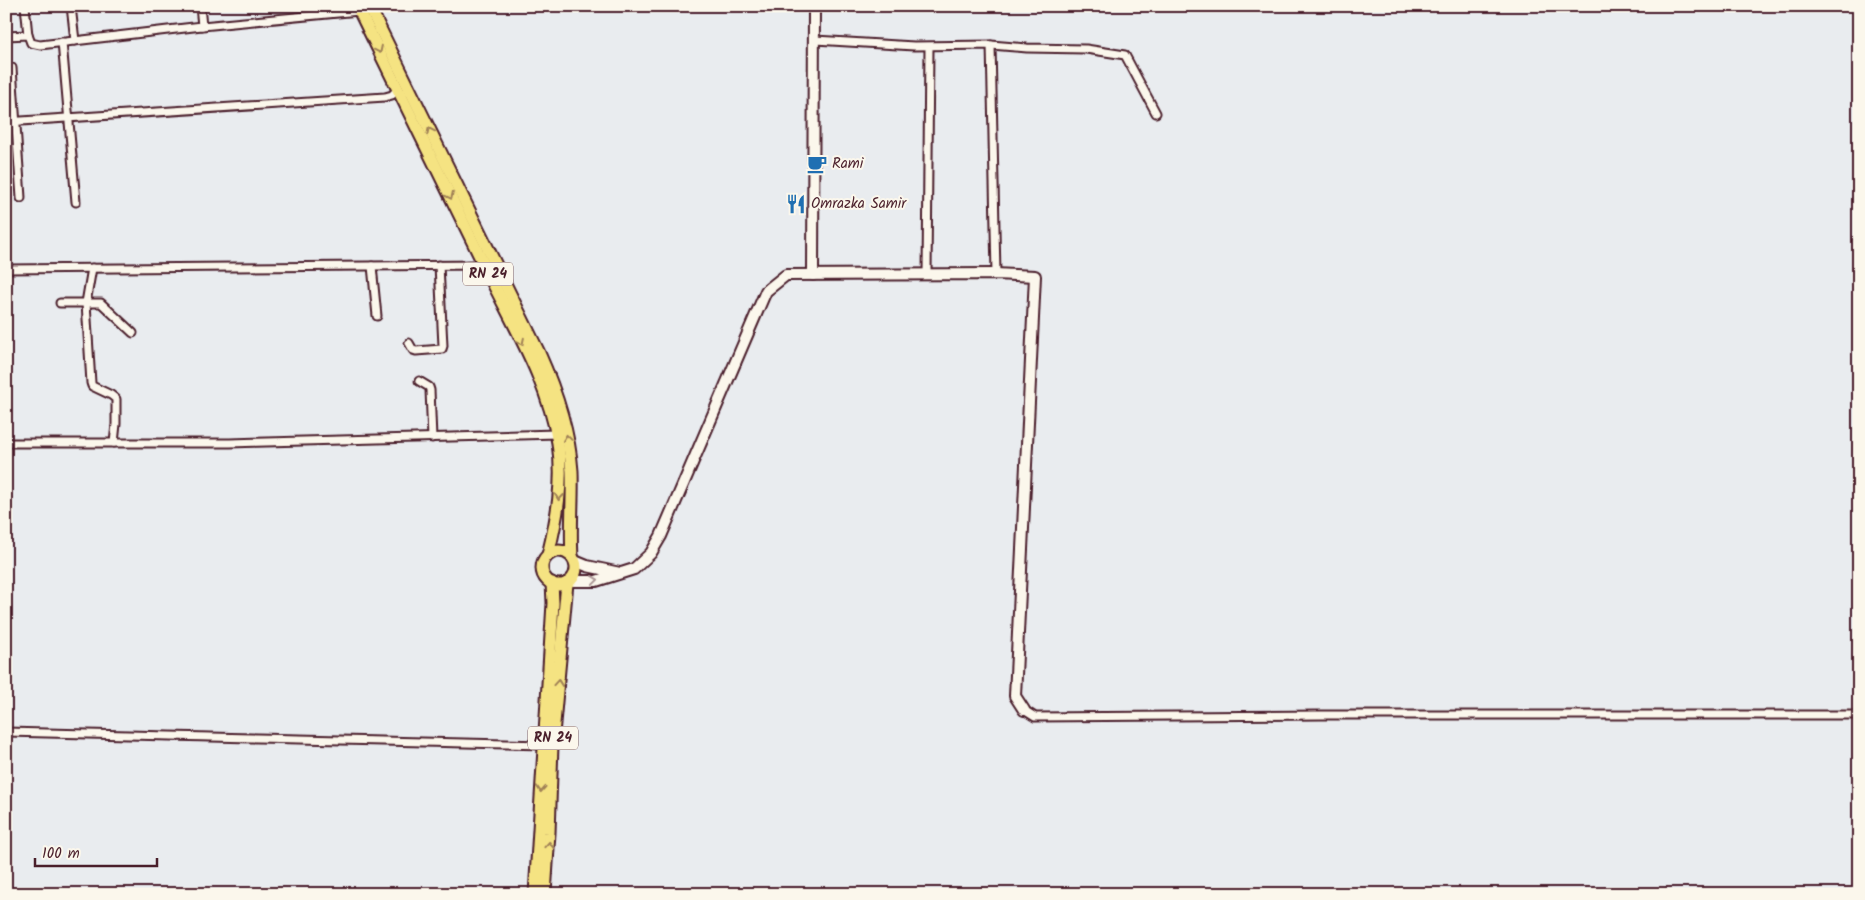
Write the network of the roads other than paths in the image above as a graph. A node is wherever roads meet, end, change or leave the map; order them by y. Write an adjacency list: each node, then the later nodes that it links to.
1 (25, 6): 7 (street)
2 (71, 6): 10 (street)
3 (200, 6): 6 (street)
4 (814, 6): 9 (main road)
5 (362, 8): 6 (street); 15 (highway, RN 24, one-way to 15); 41 (highway, RN 24, one-way to 5)
6 (202, 26): 10 (street)
7 (28, 35): 8 (street); 11 (street)
8 (6, 36)
9 (815, 40): 13 (street); 29 (main road)
10 (75, 41): 11 (street)
11 (62, 42): 17 (street)
12 (991, 45): 13 (street); 16 (street); 28 (street)
13 (929, 47): 27 (street)
14 (12, 68): 18 (street)
15 (398, 89): 17 (street); 22 (highway, RN 24, one-way to 22)
16 (1156, 113)
17 (68, 118): 18 (street); 21 (street)
18 (16, 121): 19 (street); 20 (street)
19 (6, 122)
20 (21, 198)
21 (76, 202)
22 (484, 265): 24 (street); 36 (highway, RN 24, one-way to 36)
23 (372, 266): 24 (street); 25 (street); 32 (street)
24 (439, 266): 34 (street)
25 (92, 268): 26 (street); 31 (street)
26 (6, 269)
27 (927, 274): 28 (main road); 29 (main road)
28 (996, 274): 45 (main road)
29 (813, 275): 42 (main road)
30 (60, 303): 31 (street)
31 (86, 303): 33 (street); 39 (street)
32 (377, 316)
33 (133, 333)
34 (409, 343)
35 (419, 381): 37 (street)
36 (557, 434): 37 (street); 40 (highway, RN 24, one-way to 40)
37 (432, 438): 39 (street)
38 (6, 442): 39 (street)
39 (114, 442)
40 (548, 555): 41 (highway); 44 (highway)
41 (573, 559): 42 (main road); 43 (highway)
42 (620, 573): 43 (main road, one-way to 42)
43 (568, 582): 44 (highway); 50 (highway, RN 24, one-way to 43)
44 (552, 583): 48 (highway, RN 24)
45 (1024, 710): 46 (street)
46 (1859, 715)
47 (6, 732): 48 (street)
48 (544, 746): 49 (highway, RN 24, one-way to 49)
49 (535, 894)
50 (545, 894)

